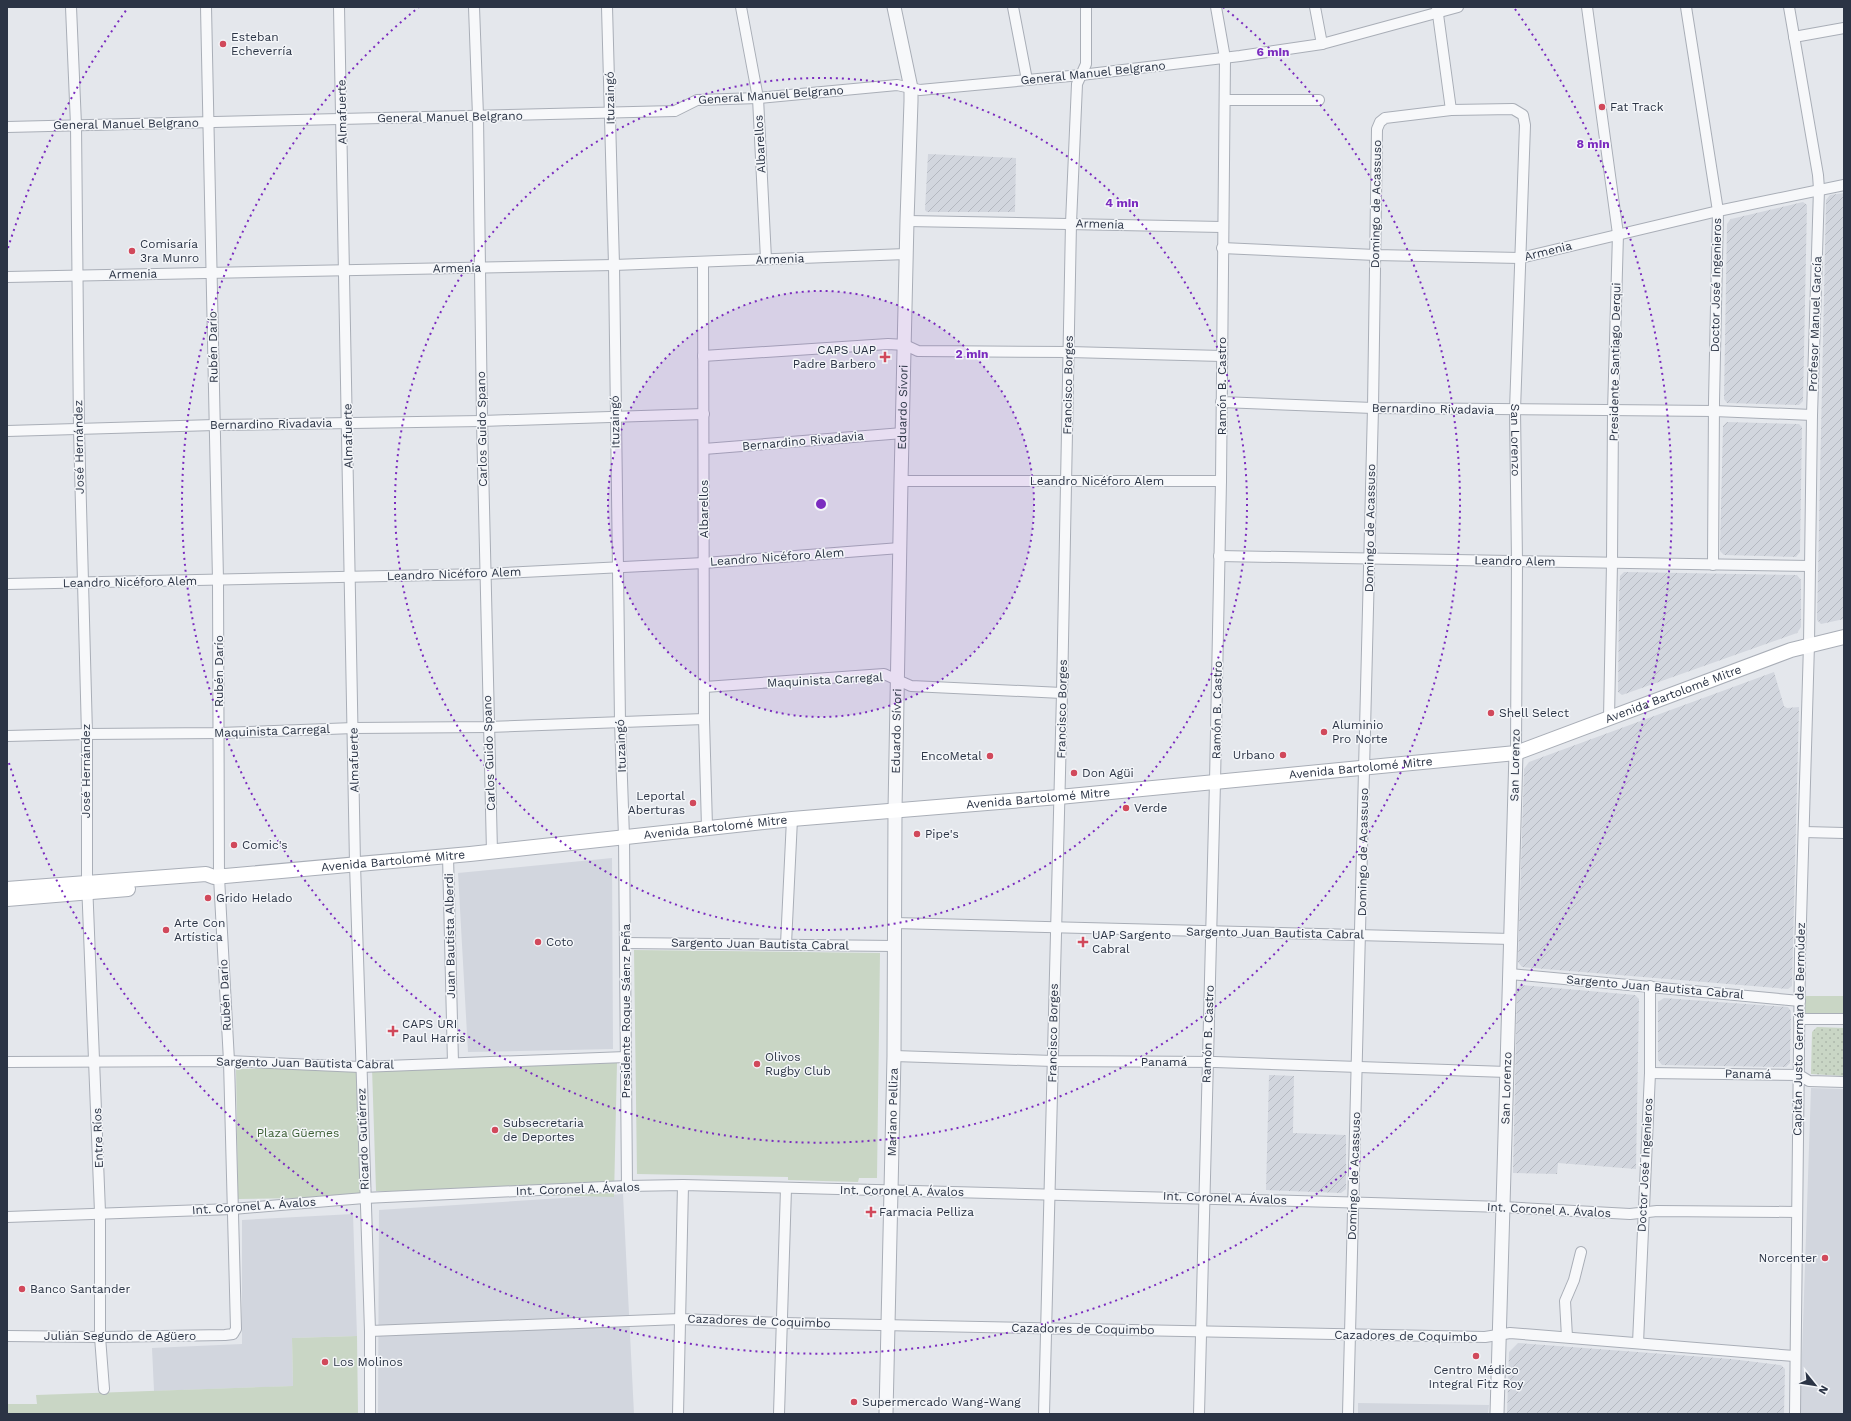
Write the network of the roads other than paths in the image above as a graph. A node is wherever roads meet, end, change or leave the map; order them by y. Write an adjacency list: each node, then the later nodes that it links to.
1 (71, 7): 32 (street, José Hernández)
2 (206, 7): 31 (street, Rubén Darío)
3 (340, 7): 30 (street, Almafuerte)
4 (474, 7): 29 (street, Carlos Guido Spano)
5 (607, 7): 28 (street, Ituzaingó)
6 (741, 7): 24 (street, Albarellos)
7 (894, 7): 23 (street, Eduardo Sívori)
8 (1013, 7): 22 (street)
9 (1086, 7): 21 (street, Francisco Borges)
10 (1216, 7): 20 (street, Ramón B. Castro)
11 (1315, 7): 19 (street)
12 (1458, 7): 16 (street, General Manuel Belgrano)
13 (1587, 7): 40 (street, Presidente Santiago Derqui)
14 (1686, 7): 36 (street, Doctor José Ingenieros)
15 (1788, 7): 18 (street, Profesor Manuel García)
16 (1437, 10): 19 (street, General Manuel Belgrano); 27 (street)
17 (1844, 28): 18 (street)
18 (1794, 37): 35 (street, Profesor Manuel García)
19 (1322, 44): 20 (street, General Manuel Belgrano)
20 (1225, 58): 21 (street, General Manuel Belgrano); 25 (street, Ramón B. Castro)
21 (1081, 75): 22 (street, General Manuel Belgrano); 38 (street, Francisco Borges)
22 (1027, 80): 23 (street, General Manuel Belgrano)
23 (911, 88): 24 (street, General Manuel Belgrano); 37 (street, Eduardo Sívori)
24 (758, 98): 28 (street, General Manuel Belgrano); 45 (street, Albarellos)
25 (1225, 100): 26 (street); 39 (street, Ramón B. Castro)
26 (1319, 100)
27 (1451, 110): 43 (street, Domingo de Acassuso); 44 (street, San Lorenzo)
28 (610, 113): 29 (street, General Manuel Belgrano); 47 (street, Ituzaingó)
29 (478, 116): 30 (street, General Manuel Belgrano); 48 (street, Carlos Guido Spano)
30 (342, 119): 31 (street, General Manuel Belgrano); 49 (street, Almafuerte)
31 (208, 123): 32 (street, General Manuel Belgrano); 50 (street, Rubén Darío)
32 (76, 125): 33 (street, General Manuel Belgrano); 51 (street, José Hernández)
33 (7, 127)
34 (1844, 185): 35 (street, Armenia)
35 (1819, 189): 36 (street, Armenia); 63 (street, Profesor Manuel García)
36 (1718, 211): 40 (street, Armenia); 60 (street, Doctor José Ingenieros)
37 (907, 221): 38 (street, Armenia); 42 (street, Eduardo Sívori)
38 (1072, 223): 39 (street, Armenia); 54 (street, Francisco Borges)
39 (1222, 227): 41 (street, Ramón B. Castro)
40 (1618, 234): 44 (street, Armenia); 61 (street, Presidente Santiago Derqui)
41 (1222, 248): 43 (street, Armenia); 56 (street, Ramón B. Castro)
42 (906, 254): 45 (street, Armenia); 53 (street, Eduardo Sívori)
43 (1375, 255): 44 (street, Armenia); 58 (street, Domingo de Acassuso)
44 (1520, 258): 59 (street, San Lorenzo)
45 (766, 259): 46 (street, Armenia)
46 (703, 262): 47 (street, Armenia); 55 (street, Albarellos)
47 (614, 265): 48 (street, Armenia); 64 (street, Ituzaingó)
48 (480, 267): 49 (street, Armenia); 65 (street, Carlos Guido Spano)
49 (345, 270): 50 (street, Armenia); 66 (street, Almafuerte)
50 (212, 273): 51 (street, Armenia); 67 (street, Rubén Darío)
51 (77, 276): 52 (street, Armenia); 68 (street, José Hernández)
52 (7, 277)
53 (905, 345): 54 (street); 55 (street); 70 (street, Eduardo Sívori)
54 (1069, 352): 56 (street); 73 (street, Francisco Borges)
55 (703, 356): 62 (street, Albarellos)
56 (1222, 356): 57 (street, Ramón B. Castro)
57 (1222, 402): 58 (street, Bernardino Rivadavia); 74 (street, Ramón B. Castro)
58 (1373, 408): 59 (street, Bernardino Rivadavia); 77 (street, Domingo de Acassuso)
59 (1515, 410): 61 (street, Bernardino Rivadavia); 78 (street, San Lorenzo)
60 (1714, 411): 61 (street, Bernardino Rivadavia); 63 (street, Bernardino Rivadavia); 81 (street, Doctor José Ingenieros)
61 (1613, 412): 80 (street, Presidente Santiago Derqui)
62 (704, 414): 64 (street, Bernardino Rivadavia); 71 (street, Albarellos)
63 (1812, 415): 82 (street, Profesor Manuel García)
64 (615, 416): 65 (street, Bernardino Rivadavia); 83 (street, Ituzaingó)
65 (482, 421): 66 (street, Bernardino Rivadavia); 84 (street, Carlos Guido Spano)
66 (348, 423): 67 (street, Bernardino Rivadavia); 85 (street, Almafuerte)
67 (215, 425): 68 (street, Bernardino Rivadavia); 86 (street, Rubén Darío)
68 (79, 430): 69 (street, Bernardino Rivadavia); 88 (street, José Hernández)
69 (7, 431)
70 (903, 433): 71 (street, Bernardino Rivadavia); 72 (street, Eduardo Sívori)
71 (704, 449): 79 (street, Albarellos)
72 (901, 481): 73 (street, Leandro Nicéforo Alem); 75 (street, Eduardo Sívori)
73 (1066, 481): 74 (street, Leandro Nicéforo Alem); 93 (street, Francisco Borges)
74 (1221, 481): 76 (street, Ramón B. Castro)
75 (900, 548): 79 (street, Leandro Nicéforo Alem); 91 (street, Eduardo Sívori)
76 (1219, 556): 77 (street, Leandro Alem); 104 (street, Ramón B. Castro)
77 (1370, 559): 78 (street, Leandro Alem); 103 (street, Domingo de Acassuso)
78 (1517, 561): 80 (street, Leandro Alem); 102 (street, San Lorenzo)
79 (704, 563): 83 (street, Leandro Nicéforo Alem); 92 (street, Albarellos)
80 (1612, 563): 81 (street, Leandro Alem); 94 (street, Presidente Santiago Derqui)
81 (1713, 565): 82 (street, Leandro Alem)
82 (1810, 566): 90 (street, Profesor Manuel García)
83 (617, 568): 84 (street, Leandro Nicéforo Alem); 96 (street, Ituzaingó)
84 (485, 574): 85 (street, Leandro Nicéforo Alem); 97 (street, Carlos Guido Spano)
85 (351, 576): 86 (street, Leandro Nicéforo Alem); 98 (street, Almafuerte)
86 (218, 580): 88 (street, Leandro Nicéforo Alem); 99 (street, Rubén Darío)
87 (7, 584): 88 (street, Leandro Nicéforo Alem)
88 (82, 584): 100 (street, José Hernández)
89 (1844, 637): 90 (main road, Avenida Bartolomé Mitre)
90 (1809, 644): 94 (main road, Avenida Bartolomé Mitre); 109 (street, Capitán Justo Germán de Bermúdez)
91 (898, 680): 92 (street, Maquinista Carregal); 93 (street, Maquinista Carregal); 106 (street, Eduardo Sívori)
92 (704, 687): 95 (street, Albarellos)
93 (1062, 693): 105 (street, Francisco Borges)
94 (1609, 718): 102 (main road, Avenida Bartolomé Mitre)
95 (704, 719): 96 (street, Maquinista Carregal); 108 (street, Albarellos)
96 (620, 722): 97 (street, Maquinista Carregal); 111 (street, Ituzaingó)
97 (488, 726): 98 (street, Maquinista Carregal); 112 (street, Carlos Guido Spano)
98 (354, 728): 99 (street, Maquinista Carregal); 114 (street, Almafuerte)
99 (219, 733): 100 (street, Maquinista Carregal); 115 (street, Rubén Darío)
100 (86, 734): 101 (street, Maquinista Carregal); 116 (street, José Hernández)
101 (7, 736)
102 (1516, 753): 103 (main road, Avenida Bartolomé Mitre); 123 (street, San Lorenzo)
103 (1365, 766): 104 (main road, Avenida Bartolomé Mitre); 122 (street, Domingo de Acassuso)
104 (1215, 782): 105 (main road, Avenida Bartolomé Mitre); 121 (street, Ramón B. Castro)
105 (1059, 797): 106 (main road, Avenida Bartolomé Mitre); 120 (street, Francisco Borges)
106 (895, 810): 107 (main road, Avenida Bartolomé Mitre); 119 (street, Mariano Pelliza)
107 (792, 819): 108 (main road, Avenida Bartolomé Mitre); 125 (street)
108 (707, 827): 111 (main road, Avenida Bartolomé Mitre)
109 (1804, 832): 110 (street); 129 (street, Capitán Justo Germán de Bermúdez)
110 (1844, 833)
111 (624, 837): 112 (main road, Avenida Bartolomé Mitre); 124 (street, Presidente Roque Sáenz Peña)
112 (492, 852): 113 (main road, Avenida Bartolomé Mitre)
113 (448, 856): 114 (main road, Avenida Bartolomé Mitre); 139 (street, Juan Bautista Alberdi)
114 (355, 864): 115 (main road, Avenida Bartolomé Mitre); 140 (street, Ricardo Gutiérrez)
115 (216, 877): 116 (main road, Avenida Bartolomé Mitre); 137 (street, Rubén Darío)
116 (87, 887): 117 (main road, Avenida Bartolomé Mitre); 118 (main road, Avenida Bartolomé Mitre); 136 (street, Entre Ríos)
117 (7, 889)
118 (7, 899)
119 (895, 923): 120 (street, Sargento Juan Bautista Cabral); 126 (street, Mariano Pelliza)
120 (1056, 927): 121 (street, Sargento Juan Bautista Cabral); 134 (street, Francisco Borges)
121 (1212, 932): 122 (street, Sargento Juan Bautista Cabral); 138 (street, Ramón B. Castro)
122 (1360, 934): 123 (street, Sargento Juan Bautista Cabral); 141 (street, Domingo de Acassuso)
123 (1511, 939): 127 (street, San Lorenzo)
124 (625, 943): 125 (street, Sargento Juan Bautista Cabral); 133 (street, Presidente Roque Sáenz Peña)
125 (786, 944): 126 (street, Sargento Juan Bautista Cabral)
126 (894, 946): 132 (street, Mariano Pelliza)
127 (1510, 974): 128 (street, Sargento Juan Bautista Cabral); 142 (street, San Lorenzo)
128 (1650, 986): 129 (street, Sargento Juan Bautista Cabral); 143 (street, Doctor José Ingenieros)
129 (1800, 1001): 130 (street, Capitán Justo Germán de Bermúdez)
130 (1800, 1019): 131 (street); 144 (street, Capitán Justo Germán de Bermúdez)
131 (1844, 1019)
132 (894, 1056): 134 (street, Panamá); 149 (street, Mariano Pelliza)
133 (626, 1057): 139 (street, Sargento Juan Bautista Cabral); 147 (street, Presidente Roque Sáenz Peña)
134 (1053, 1061): 138 (street, Panamá); 150 (street, Francisco Borges)
135 (7, 1062): 136 (street, Sargento Juan Bautista Cabral)
136 (95, 1062): 137 (street, Sargento Juan Bautista Cabral); 156 (street, Entre Ríos)
137 (229, 1062): 140 (street, Sargento Juan Bautista Cabral); 155 (street, Rubén Darío)
138 (1207, 1062): 141 (street, Panamá); 152 (street, Ramón B. Castro)
139 (453, 1063): 140 (street, Sargento Juan Bautista Cabral)
140 (360, 1067): 151 (street, Ricardo Gutiérrez)
141 (1358, 1067): 142 (street, Panamá); 153 (street, Domingo de Acassuso)
142 (1507, 1072): 154 (street, San Lorenzo)
143 (1650, 1073): 144 (street, Panamá); 158 (street, Doctor José Ingenieros)
144 (1799, 1075): 145 (street, Panamá); 157 (street, Capitán Justo Germán de Bermúdez)
145 (1844, 1082)
146 (683, 1185): 147 (street, Int. Coronel A. Ávalos); 148 (street, Int. Coronel A. Ávalos); 161 (street)
147 (627, 1186): 151 (street, Int. Coronel A. Ávalos)
148 (786, 1188): 149 (street, Int. Coronel A. Ávalos); 162 (street)
149 (891, 1191): 150 (street, Int. Coronel A. Ávalos); 163 (street, Mariano Pelliza)
150 (1050, 1194): 152 (street, Int. Coronel A. Ávalos); 164 (street, Francisco Borges)
151 (364, 1198): 155 (street, Int. Coronel A. Ávalos); 165 (street, Ricardo Gutiérrez)
152 (1203, 1198): 153 (street, Int. Coronel A. Ávalos); 166 (street, Ramón B. Castro)
153 (1353, 1202): 154 (street, Int. Coronel A. Ávalos); 168 (street, Domingo de Acassuso)
154 (1503, 1207): 158 (street, Int. Coronel A. Ávalos); 170 (street, San Lorenzo)
155 (233, 1209): 156 (street, Int. Coronel A. Ávalos); 167 (street, Rubén Darío)
156 (100, 1212): 159 (street, Int. Coronel A. Ávalos); 171 (street, Entre Ríos)
157 (1796, 1212): 158 (street, Int. Coronel A. Ávalos); 174 (street, Capitán Justo Germán de Bermúdez)
158 (1643, 1213): 173 (street, Doctor José Ingenieros)
159 (7, 1216)
160 (1581, 1252): 172 (street)
161 (680, 1319): 162 (street, Cazadores de Coquimbo); 165 (street, Cazadores de Coquimbo); 177 (street)
162 (782, 1323): 163 (street, Cazadores de Coquimbo); 178 (street)
163 (888, 1324): 164 (street, Cazadores de Coquimbo); 179 (street, Mariano Pelliza)
164 (1046, 1329): 166 (street, Cazadores de Coquimbo); 180 (street, Francisco Borges)
165 (370, 1331): 176 (street, Ricardo Gutiérrez)
166 (1202, 1331): 168 (street, Cazadores de Coquimbo); 181 (street, Ramón B. Castro)
167 (233, 1334): 171 (street, Julián Segundo de Agüero)
168 (1350, 1335): 170 (street, Cazadores de Coquimbo); 182 (street, Domingo de Acassuso)
169 (7, 1336): 171 (street, Julián Segundo de Agüero)
170 (1499, 1336): 172 (street, Cazadores de Coquimbo); 183 (street, San Lorenzo)
171 (100, 1337): 175 (street, Entre Ríos)
172 (1567, 1337): 173 (street, Cazadores de Coquimbo)
173 (1638, 1343): 174 (street, Cazadores de Coquimbo)
174 (1794, 1356): 184 (street, Capitán Justo Germán de Bermúdez)
175 (104, 1389)
176 (370, 1414)
177 (678, 1414)
178 (779, 1414)
179 (886, 1414)
180 (1044, 1414)
181 (1199, 1414)
182 (1348, 1414)
183 (1497, 1414)
184 (1795, 1414)

